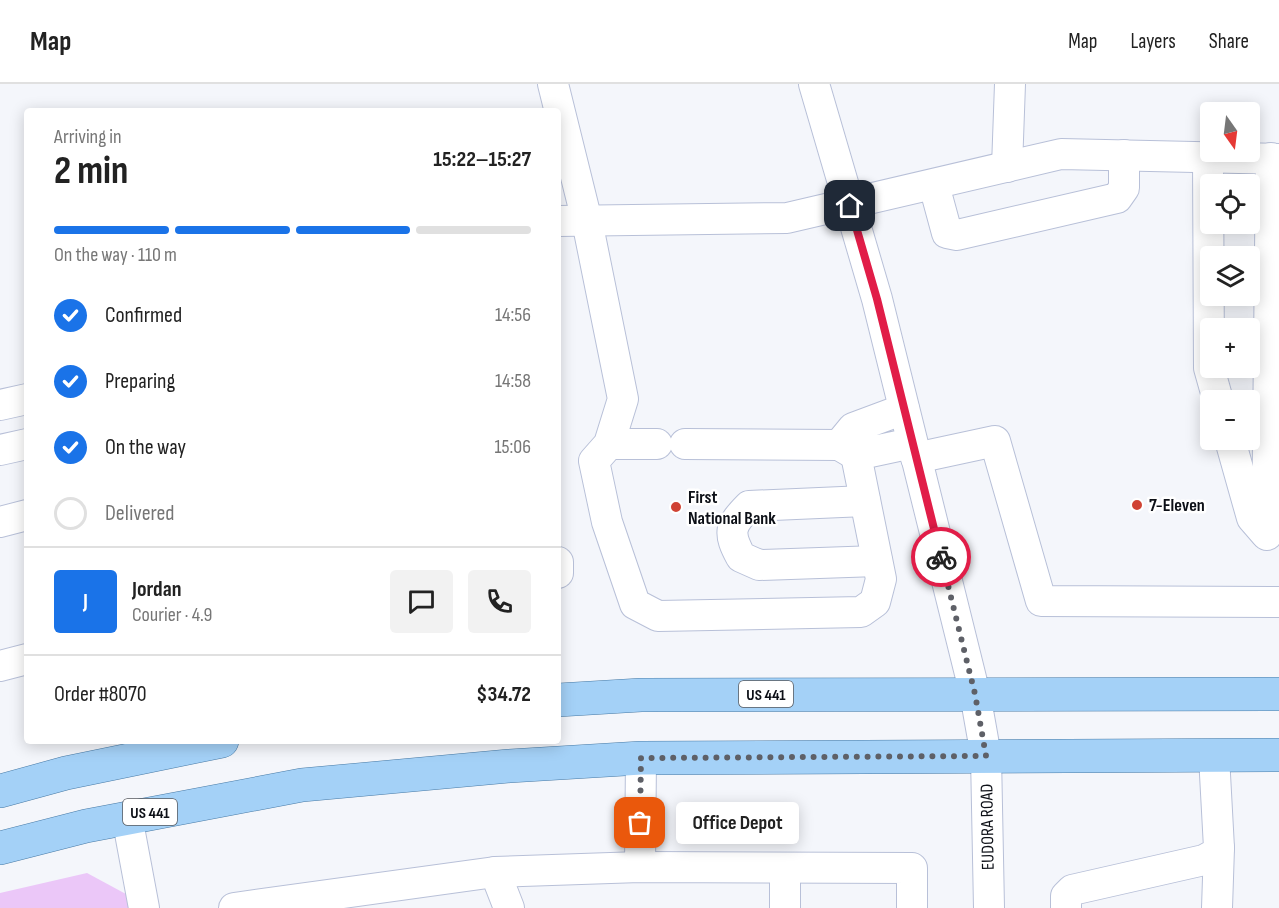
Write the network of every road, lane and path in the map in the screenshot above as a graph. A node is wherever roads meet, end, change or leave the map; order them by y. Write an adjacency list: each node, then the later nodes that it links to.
1 (553, 84): 4 (street)
2 (814, 84): 13 (street, EUDORA ROAD)
3 (1010, 84): 11 (street)
4 (559, 108)
5 (561, 116): 15 (street)
6 (1124, 155): 7 (street); 11 (street); 12 (street)
7 (1200, 157)
8 (1260, 158): 9 (street)
9 (1275, 158): 29 (street)
10 (1208, 162): 16 (street)
11 (1007, 167): 12 (street)
12 (934, 185): 13 (street)
13 (850, 206): 15 (street); 19 (street, EUDORA ROAD)
14 (561, 221): 15 (street)
15 (587, 221): 20 (street)
16 (1215, 390)
17 (24, 400): 18 (street)
18 (0, 405)
19 (904, 409): 23 (street); 24 (street, EUDORA ROAD)
20 (609, 444): 23 (street); 30 (street)
21 (24, 445): 22 (street)
22 (0, 450)
23 (847, 450): 24 (street); 26 (street)
24 (914, 450): 31 (street); 34 (street, EUDORA ROAD)
25 (1233, 450): 29 (street)
26 (865, 501): 30 (street); 30 (street)
27 (24, 516): 28 (street)
28 (0, 522)
29 (1273, 535)
30 (877, 561)
31 (1268, 602)
32 (24, 660): 33 (street)
33 (0, 666)
34 (975, 694): 35 (main road, US 441); 36 (main road, US 441); 40 (street, EUDORA ROAD)
35 (1279, 694)
36 (561, 699)
37 (191, 744): 38 (main road)
38 (171, 746): 43 (main road)
39 (1279, 755): 41 (main road, US 441)
40 (986, 756): 41 (main road, US 441); 42 (main road, US 441); 56 (street, EUDORA ROAD)
41 (1214, 756): 46 (street)
42 (641, 758): 44 (main road, US 441); 47 (street)
43 (0, 790)
44 (127, 817): 45 (main road, US 441); 50 (street)
45 (0, 848)
46 (1219, 848): 57 (street); 58 (street)
47 (640, 867): 48 (street); 49 (street)
48 (779, 868): 53 (street); 54 (street); 55 (street)
49 (495, 872): 51 (street); 52 (street)
50 (144, 908)
51 (234, 908)
52 (509, 908)
53 (771, 908)
54 (785, 908)
55 (912, 908)
56 (989, 908)
57 (1066, 908)
58 (1217, 908)

